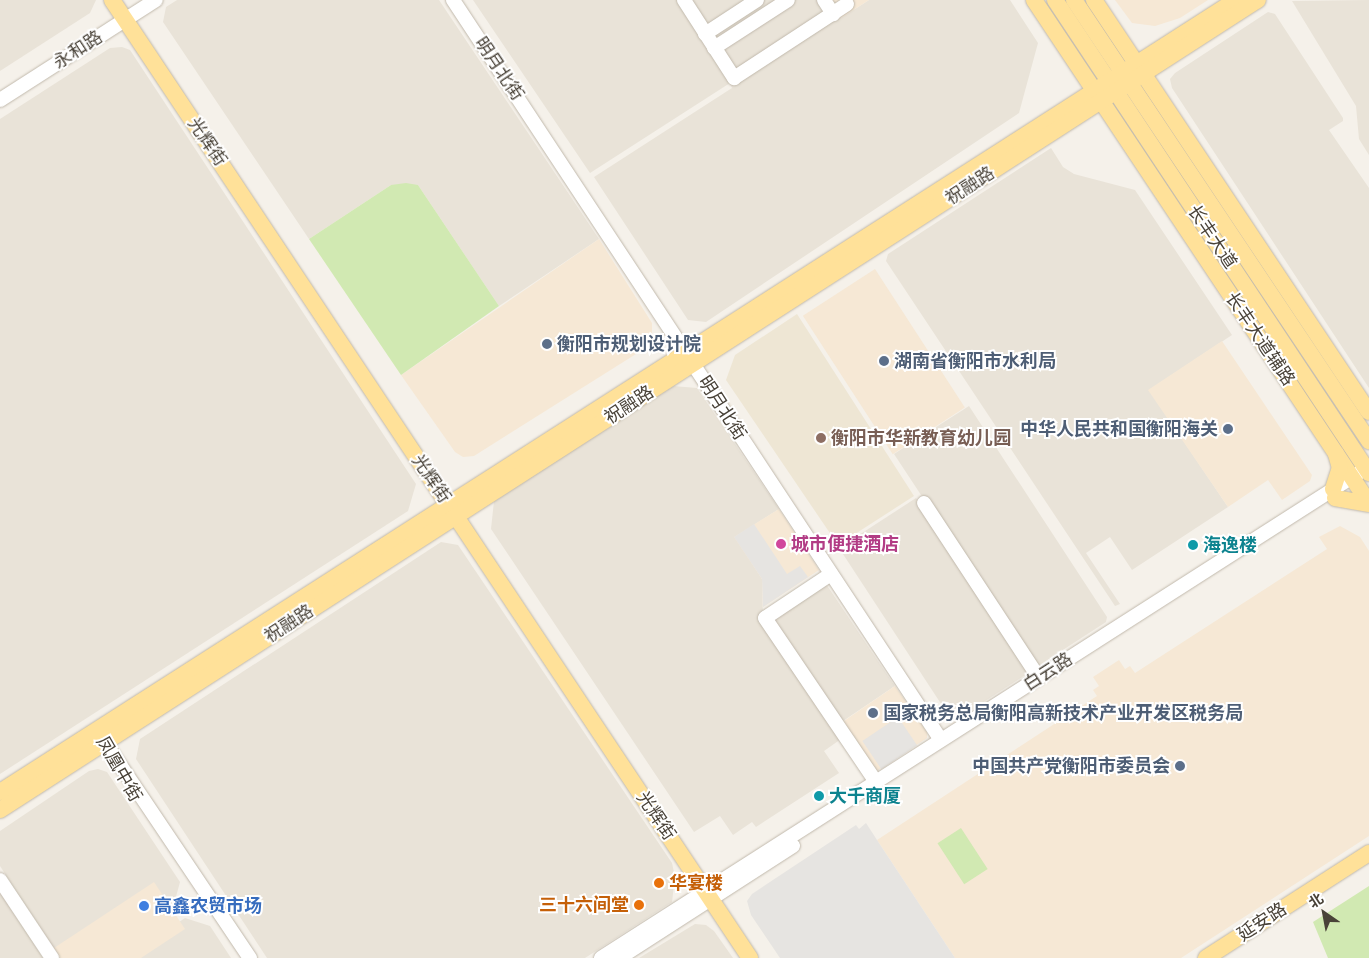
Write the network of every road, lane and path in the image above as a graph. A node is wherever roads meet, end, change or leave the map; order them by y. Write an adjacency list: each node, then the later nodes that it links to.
1 (156, 0): 15 (street, 永和路)
2 (453, 0): 32 (street, 明月北街)
3 (459, 0): 32 (street, 明月北街)
4 (757, 0): 17 (street)
5 (788, 0): 20 (street)
6 (824, 0): 16 (street)
7 (1034, 0): 22 (main road, 长丰大道辅路)
8 (1055, 0): 24 (main road, 长丰大道)
9 (1074, 0): 18 (main road, 长丰大道)
10 (1094, 0): 19 (main road)
11 (1236, 0): 21 (main road, 祝融路)
12 (1258, 0): 21 (main road, 祝融路)
13 (689, 2): 17 (street)
14 (847, 4): 16 (street)
15 (125, 8): 25 (street, 永和路); 27 (street, 永和路); 43 (main road, 光辉街)
16 (833, 14): 20 (street)
17 (706, 34): 20 (street)
18 (1102, 41): 19 (main road); 23 (main road, 长丰大道)
19 (1124, 45): 21 (main road); 23 (main road)
20 (714, 48)
21 (1163, 54): 23 (main road, 祝融路); 26 (main road)
22 (1077, 64): 28 (main road, 长丰大道辅路); 29 (main road)
23 (1133, 73): 24 (main road, 祝融路); 26 (main road); 33 (main road, 长丰大道)
24 (1112, 86): 28 (main road, 祝融路); 30 (main road, 长丰大道)
25 (0, 90)
26 (1159, 98): 31 (main road)
27 (0, 100)
28 (1102, 101): 29 (main road, 祝融路); 29 (main road); 30 (main road); 38 (main road, 长丰大道辅路)
29 (1073, 112): 32 (main road, 祝融路)
30 (1134, 120): 39 (main road, 长丰大道)
31 (1321, 340): 33 (main road); 35 (main road)
32 (692, 356): 43 (main road, 祝融路); 44 (street, 明月北街); 46 (street, 明月北街)
33 (1328, 380): 34 (main road, 长丰大道)
34 (1348, 409): 36 (main road); 37 (main road, 长丰大道)
35 (1369, 412)
36 (1369, 423)
37 (1369, 441)
38 (1334, 450): 39 (main road, 长丰大道辅路); 40 (main road)
39 (1364, 474): 40 (street, 白云路); 42 (main road, 长丰大道辅路)
40 (1334, 494): 42 (main road); 45 (street, 白云路); 54 (street, 白云路)
41 (924, 503): 45 (street)
42 (1369, 503)
43 (455, 509): 47 (main road, 祝融路); 54 (main road, 光辉街)
44 (831, 574): 46 (street, 明月北街); 48 (street)
45 (1039, 678): 46 (street, 白云路)
46 (945, 738): 48 (street, 白云路)
47 (101, 739): 49 (main road, 祝融路); 50 (main road, 祝融路); 56 (street, 凤凰中街); 57 (street, 凤凰中街)
48 (876, 782): 54 (street, 白云路)
49 (0, 792)
50 (0, 810)
51 (1369, 853): 62 (main road, 延安路)
52 (1369, 865): 63 (main road, 延安路)
53 (0, 880): 55 (street)
54 (711, 893): 58 (street, 白云路); 59 (street, 白云路); 60 (main road, 光辉街); 61 (main road, 光辉街)
55 (52, 958)
56 (241, 958)
57 (250, 958)
58 (601, 958)
59 (619, 958)
60 (750, 958)
61 (758, 958)
62 (1206, 958)
63 (1225, 958)

